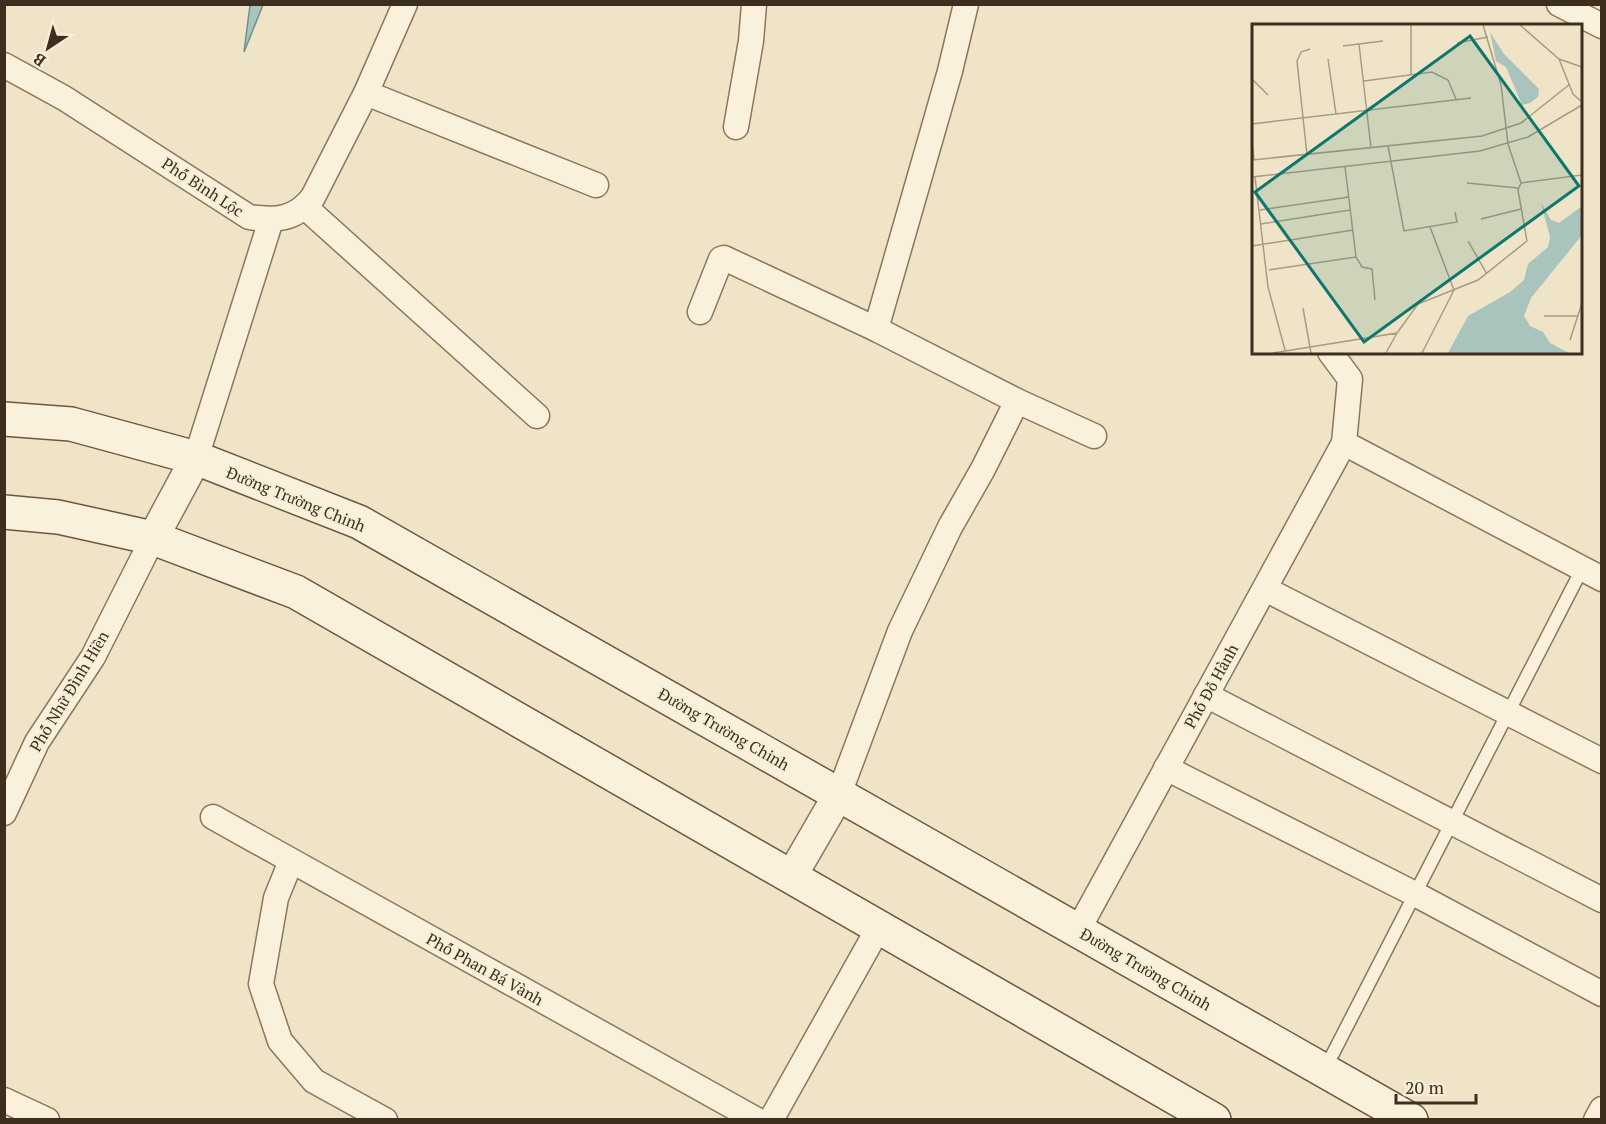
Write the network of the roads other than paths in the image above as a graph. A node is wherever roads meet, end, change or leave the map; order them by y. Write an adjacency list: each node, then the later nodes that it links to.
1 (405, 4): 7 (street)
2 (754, 4): 8 (street)
3 (966, 4): 13 (street)
4 (1559, 4): 5 (street)
5 (1602, 26)
6 (4, 65): 11 (street, Phố Bình Lộc)
7 (366, 93): 9 (street); 10 (street)
8 (736, 127)
9 (596, 185)
10 (305, 207): 11 (street); 16 (street)
11 (271, 220): 20 (street)
12 (700, 312): 13 (street)
13 (876, 329): 15 (street)
14 (1331, 354): 19 (street)
15 (1017, 401): 18 (street); 29 (street)
16 (537, 416)
17 (4, 419): 20 (main road, Đường Trường Chinh)
18 (1094, 436)
19 (1344, 443): 23 (street); 24 (street, Phố Đỗ Hành)
20 (196, 458): 22 (street); 29 (main road, Đường Trường Chinh)
21 (4, 512): 22 (main road)
22 (153, 538): 30 (street, Phố Nhữ Đình Hiền); 34 (main road)
23 (1592, 574): 26 (lane)
24 (1265, 589): 25 (street, Phố Đỗ Hành); 26 (street)
25 (1206, 695): 28 (street, Phố Đỗ Hành); 32 (street)
26 (1509, 713): 27 (street); 32 (lane)
27 (1602, 761)
28 (1166, 768): 35 (street); 38 (street, Phố Đỗ Hành)
29 (838, 794): 34 (street); 38 (main road, Đường Trường Chinh)
30 (4, 813)
31 (213, 817): 33 (street, Phố Phan Bá Vành)
32 (1452, 822): 35 (lane); 36 (street)
33 (291, 861): 44 (street); 45 (street, Phố Phan Bá Vành)
34 (791, 877): 37 (main road)
35 (1415, 894): 39 (street); 40 (lane)
36 (1602, 900)
37 (879, 927): 46 (street); 47 (main road)
38 (1078, 930): 40 (main road, Đường Trường Chinh)
39 (1602, 994)
40 (1325, 1071): 48 (main road, Đường Trường Chinh)
41 (4, 1100): 43 (street)
42 (1602, 1109): 49 (street)
43 (47, 1119)
44 (385, 1119)
45 (757, 1119)
46 (771, 1119)
47 (1214, 1119)
48 (1411, 1119)
49 (1596, 1119)

